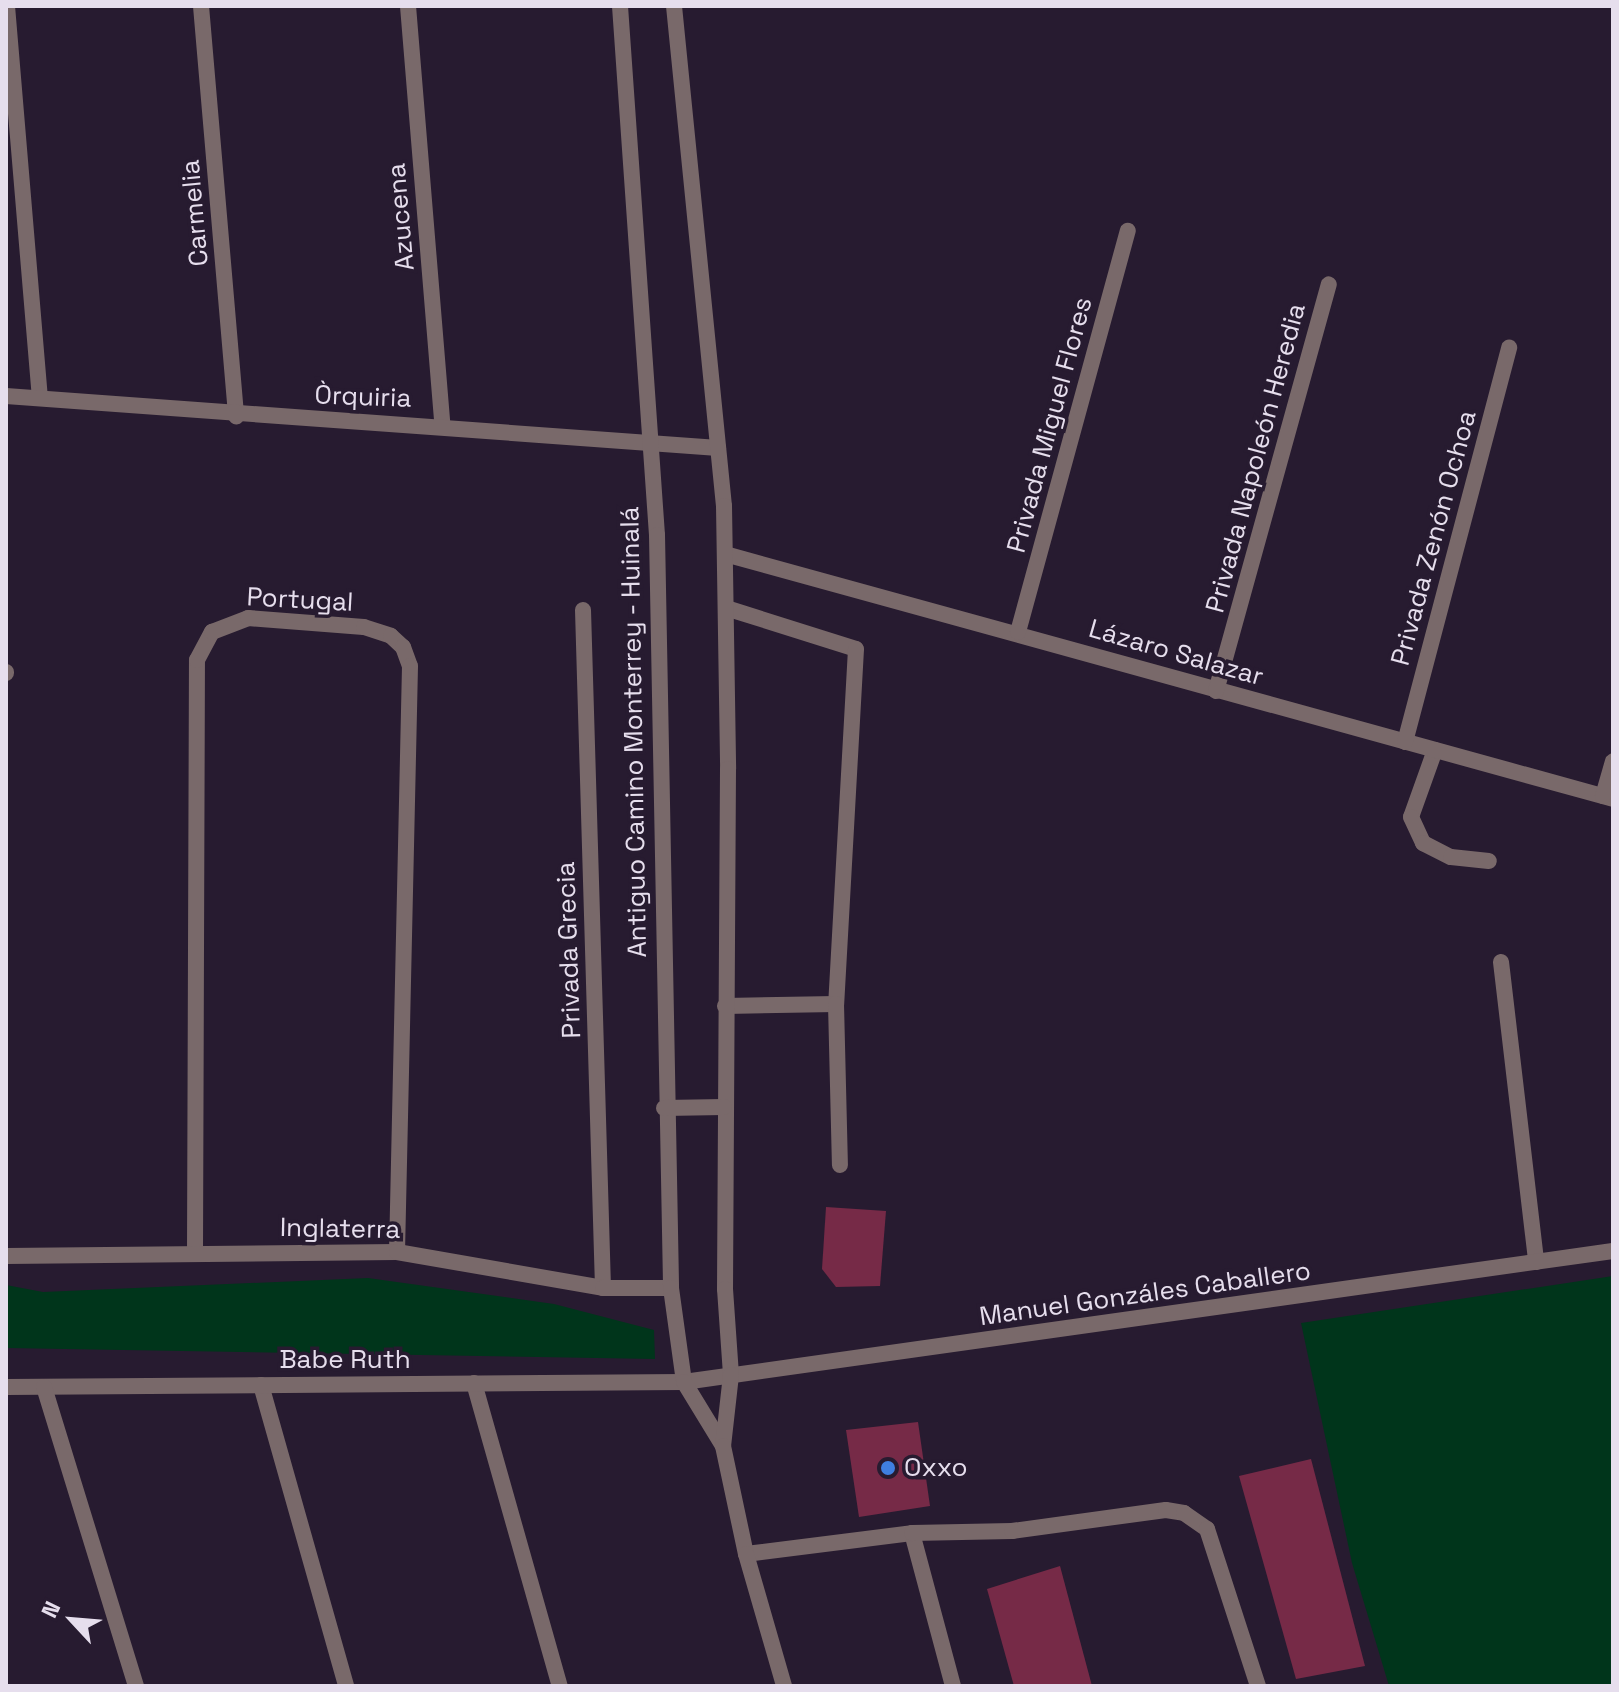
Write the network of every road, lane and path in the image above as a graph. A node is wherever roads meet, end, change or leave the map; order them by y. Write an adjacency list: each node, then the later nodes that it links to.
1 (7, 6): 10 (street)
2 (201, 6): 11 (street, Carmelia)
3 (408, 6): 12 (street, Azucena)
4 (620, 6): 13 (street, Antiguo Camino Monterrey - Huinalá)
5 (674, 6): 14 (street, Antiguo Camino Monterrey - Huinalá)
6 (1128, 231): 18 (street, Privada Miguel Flores)
7 (1329, 284): 19 (street, Privada Napoleón Heredia)
8 (1509, 347): 20 (street, Privada Zenón Ochoa)
9 (6, 396): 10 (street, Òrquiria)
10 (40, 397): 11 (street, Òrquiria)
11 (236, 417): 12 (street, Òrquiria)
12 (442, 424): 13 (street, Òrquiria)
13 (649, 439): 14 (street, Òrquiria); 29 (street, Antiguo Camino Monterrey - Huinalá)
14 (718, 448): 15 (street, Antiguo Camino Monterrey - Huinalá)
15 (725, 554): 16 (street, Antiguo Camino Monterrey - Huinalá); 18 (street, Lázaro Salazar)
16 (726, 608): 26 (street); 27 (street, Antiguo Camino Monterrey - Huinalá)
17 (583, 610): 36 (street, Privada Grecia)
18 (1018, 632): 19 (street, Lázaro Salazar)
19 (1216, 691): 20 (street, Lázaro Salazar)
20 (1405, 742): 21 (street, Lázaro Salazar)
21 (1435, 750): 23 (street, Lázaro Salazar); 24 (street)
22 (1613, 761): 23 (street)
23 (1608, 798)
24 (1489, 861)
25 (1501, 962): 35 (street)
26 (836, 1004): 27 (street); 30 (street)
27 (725, 1006): 28 (street, Antiguo Camino Monterrey - Huinalá)
28 (724, 1107): 29 (street); 38 (street, Antiguo Camino Monterrey - Huinalá)
29 (664, 1108): 37 (street, Antiguo Camino Monterrey - Huinalá)
30 (840, 1165)
31 (1613, 1251): 35 (street, Manuel Gonzáles Caballero)
32 (397, 1252): 33 (street, Inglaterra); 33 (street, Portugal); 36 (street, Inglaterra)
33 (195, 1253): 34 (street, Inglaterra)
34 (6, 1256)
35 (1536, 1262): 38 (street, Manuel Gonzáles Caballero)
36 (603, 1288): 37 (street, Inglaterra)
37 (671, 1288): 39 (street, Antiguo Camino Monterrey - Huinalá)
38 (731, 1375): 39 (street, Manuel Gonzáles Caballero); 44 (street, Antiguo Camino Monterrey - Huinalá)
39 (684, 1382): 40 (street, Babe Ruth); 44 (street, Antiguo Camino Monterrey - Huinalá)
40 (474, 1383): 41 (street, Babe Ruth); 49 (street)
41 (261, 1385): 43 (street, Babe Ruth); 48 (street)
42 (6, 1387): 43 (street, Babe Ruth)
43 (44, 1387): 47 (street)
44 (723, 1446): 46 (street, Antiguo Camino Monterrey - Huinalá)
45 (912, 1533): 46 (street); 51 (street); 52 (street)
46 (746, 1554): 50 (street, Antiguo Camino Monterrey - Huinalá)
47 (136, 1686)
48 (346, 1686)
49 (560, 1686)
50 (784, 1686)
51 (953, 1686)
52 (1258, 1686)

